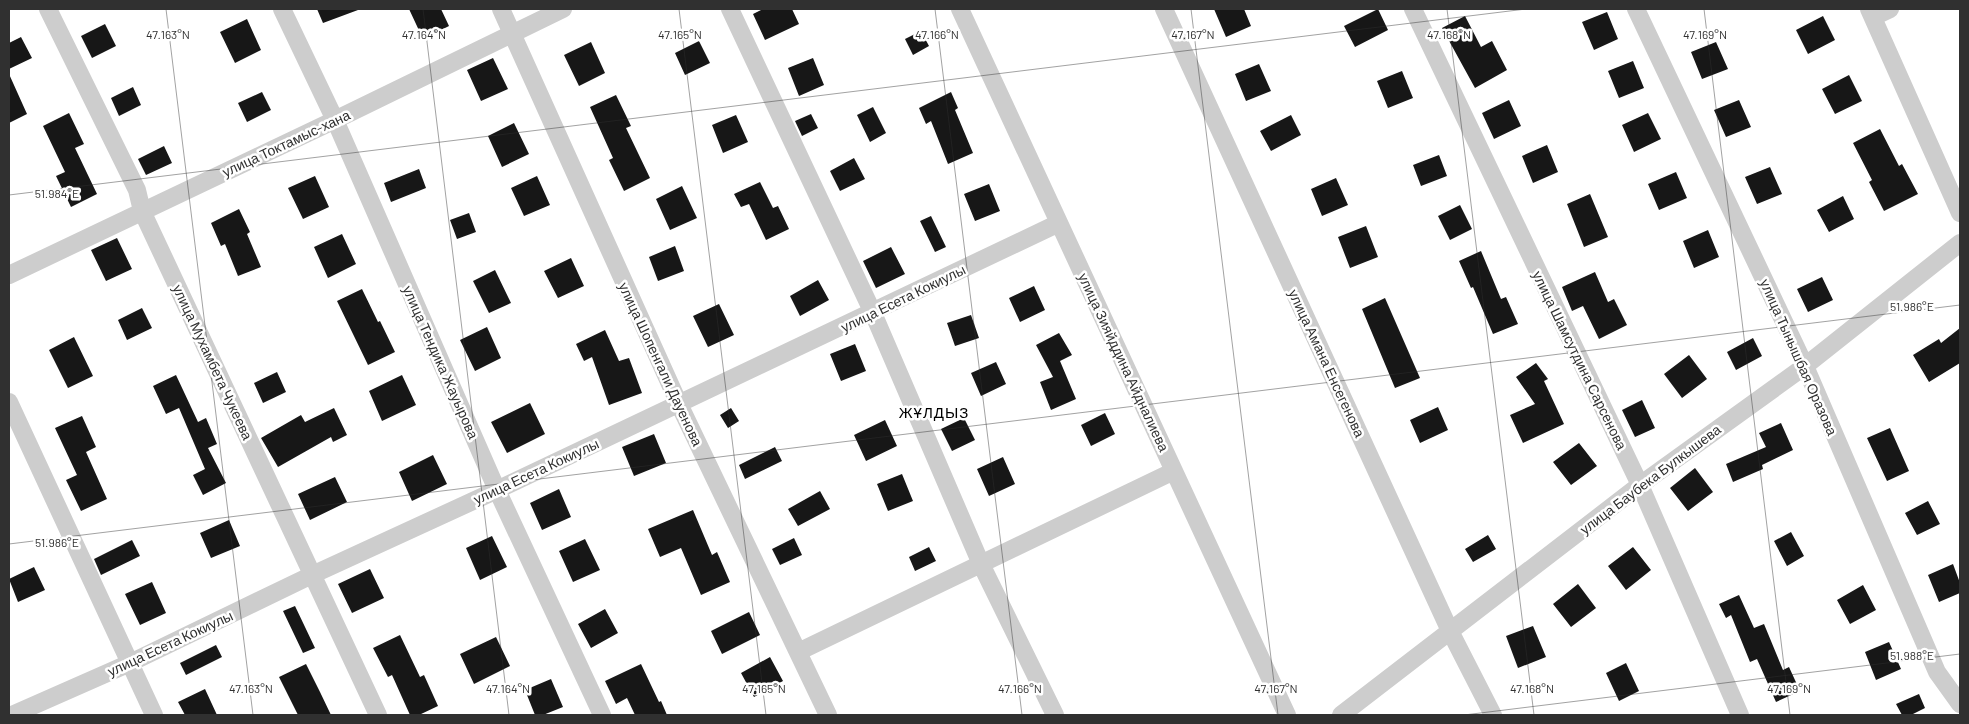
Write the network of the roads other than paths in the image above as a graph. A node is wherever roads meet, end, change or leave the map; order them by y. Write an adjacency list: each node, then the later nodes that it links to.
1 (48, 9): 14 (street, улица Мухамбета Чукеева)
2 (282, 9): 13 (street, улица Тендика Жауырова)
3 (501, 9): 12 (street, улица Шопенгали Дауенова)
4 (563, 9): 12 (street, улица Токтамыс-хана)
5 (730, 9): 19 (street)
6 (960, 9): 16 (street, улица Зияйддина Айдналиева)
7 (1164, 9): 28 (street, улица Амана Енсегенова)
8 (1413, 9): 24 (street, улица Шамсутдина Сарсенова)
9 (1636, 9): 20 (street, улица Тынышбая Оразова)
10 (1890, 9): 11 (street)
11 (1871, 13): 15 (street)
12 (512, 32): 13 (street, улица Токтамыс-хана); 22 (street, улица Шопенгали Дауенова)
13 (335, 120): 14 (street, улица Токтамыс-хана); 25 (street, улица Тендика Жауырова)
14 (142, 211): 18 (street, улица Токтамыс-хана); 27 (street, улица Мухамбета Чукеева)
15 (1960, 213)
16 (1059, 223): 19 (street, улица Есета Кокиулы); 23 (street, улица Зияйддина Айдналиева)
17 (1960, 243): 20 (street, улица Баубека Булкышева)
18 (9, 275)
19 (873, 313): 22 (street, улица Есета Кокиулы); 26 (street)
20 (1805, 366): 24 (street, улица Баубека Булкышева); 31 (street, улица Тынышбая Оразова)
21 (9, 402): 30 (street)
22 (679, 404): 25 (street, улица Есета Кокиулы); 29 (street, улица Шопенгали Дауенова)
23 (1174, 471): 26 (street); 38 (street, улица Зияйддина Айдналиева)
24 (1640, 485): 28 (street, улица Баубека Булкышева); 41 (street, улица Шамсутдина Сарсенова)
25 (497, 490): 27 (street, улица Есета Кокиулы); 35 (street, улица Тендика Жауырова)
26 (981, 564): 29 (street); 37 (street)
27 (312, 575): 30 (street, улица Есета Кокиулы); 34 (street, улица Мухамбета Чукеева)
28 (1450, 631): 39 (street, улица Баубека Булкышева); 40 (street, улица Амана Енсегенова)
29 (798, 652): 36 (street, улица Шопенгали Дауенова)
30 (130, 663): 32 (street, улица Есета Кокиулы); 33 (street)
31 (1960, 704)
32 (12, 715)
33 (154, 715)
34 (378, 715)
35 (602, 715)
36 (828, 715)
37 (1054, 715)
38 (1287, 715)
39 (1341, 715)
40 (1493, 715)
41 (1740, 715)

